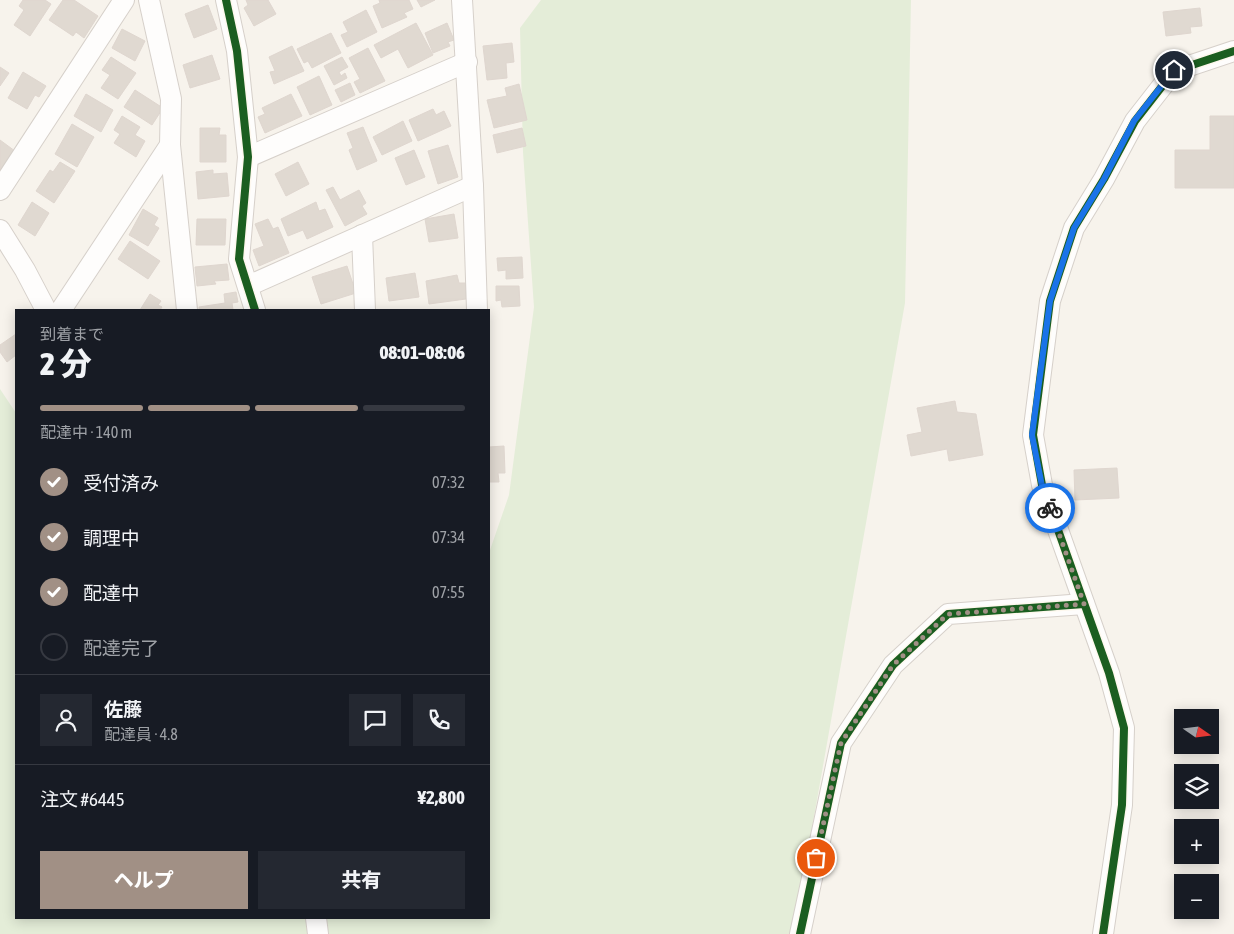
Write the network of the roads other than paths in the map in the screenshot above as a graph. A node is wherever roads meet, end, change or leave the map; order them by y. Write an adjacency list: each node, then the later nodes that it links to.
1 (124, 0): 10 (street)
2 (149, 0): 7 (street)
3 (226, 0): 8 (street)
4 (462, 0): 6 (street)
5 (1234, 51): 20 (street)
6 (467, 62): 8 (street); 9 (street)
7 (170, 145): 15 (street); 16 (street)
8 (248, 157): 13 (street)
9 (473, 186): 12 (street); 19 (street)
10 (0, 190)
11 (0, 230): 14 (street)
12 (362, 235): 13 (street); 18 (street)
13 (248, 286): 17 (street)
14 (45, 309)
15 (63, 309)
16 (187, 309)
17 (255, 309)
18 (366, 309)
19 (477, 309)
20 (1084, 604): 23 (street); 24 (street)
21 (316, 919): 22 (street)
22 (318, 934)
23 (800, 934)
24 (1104, 934)

